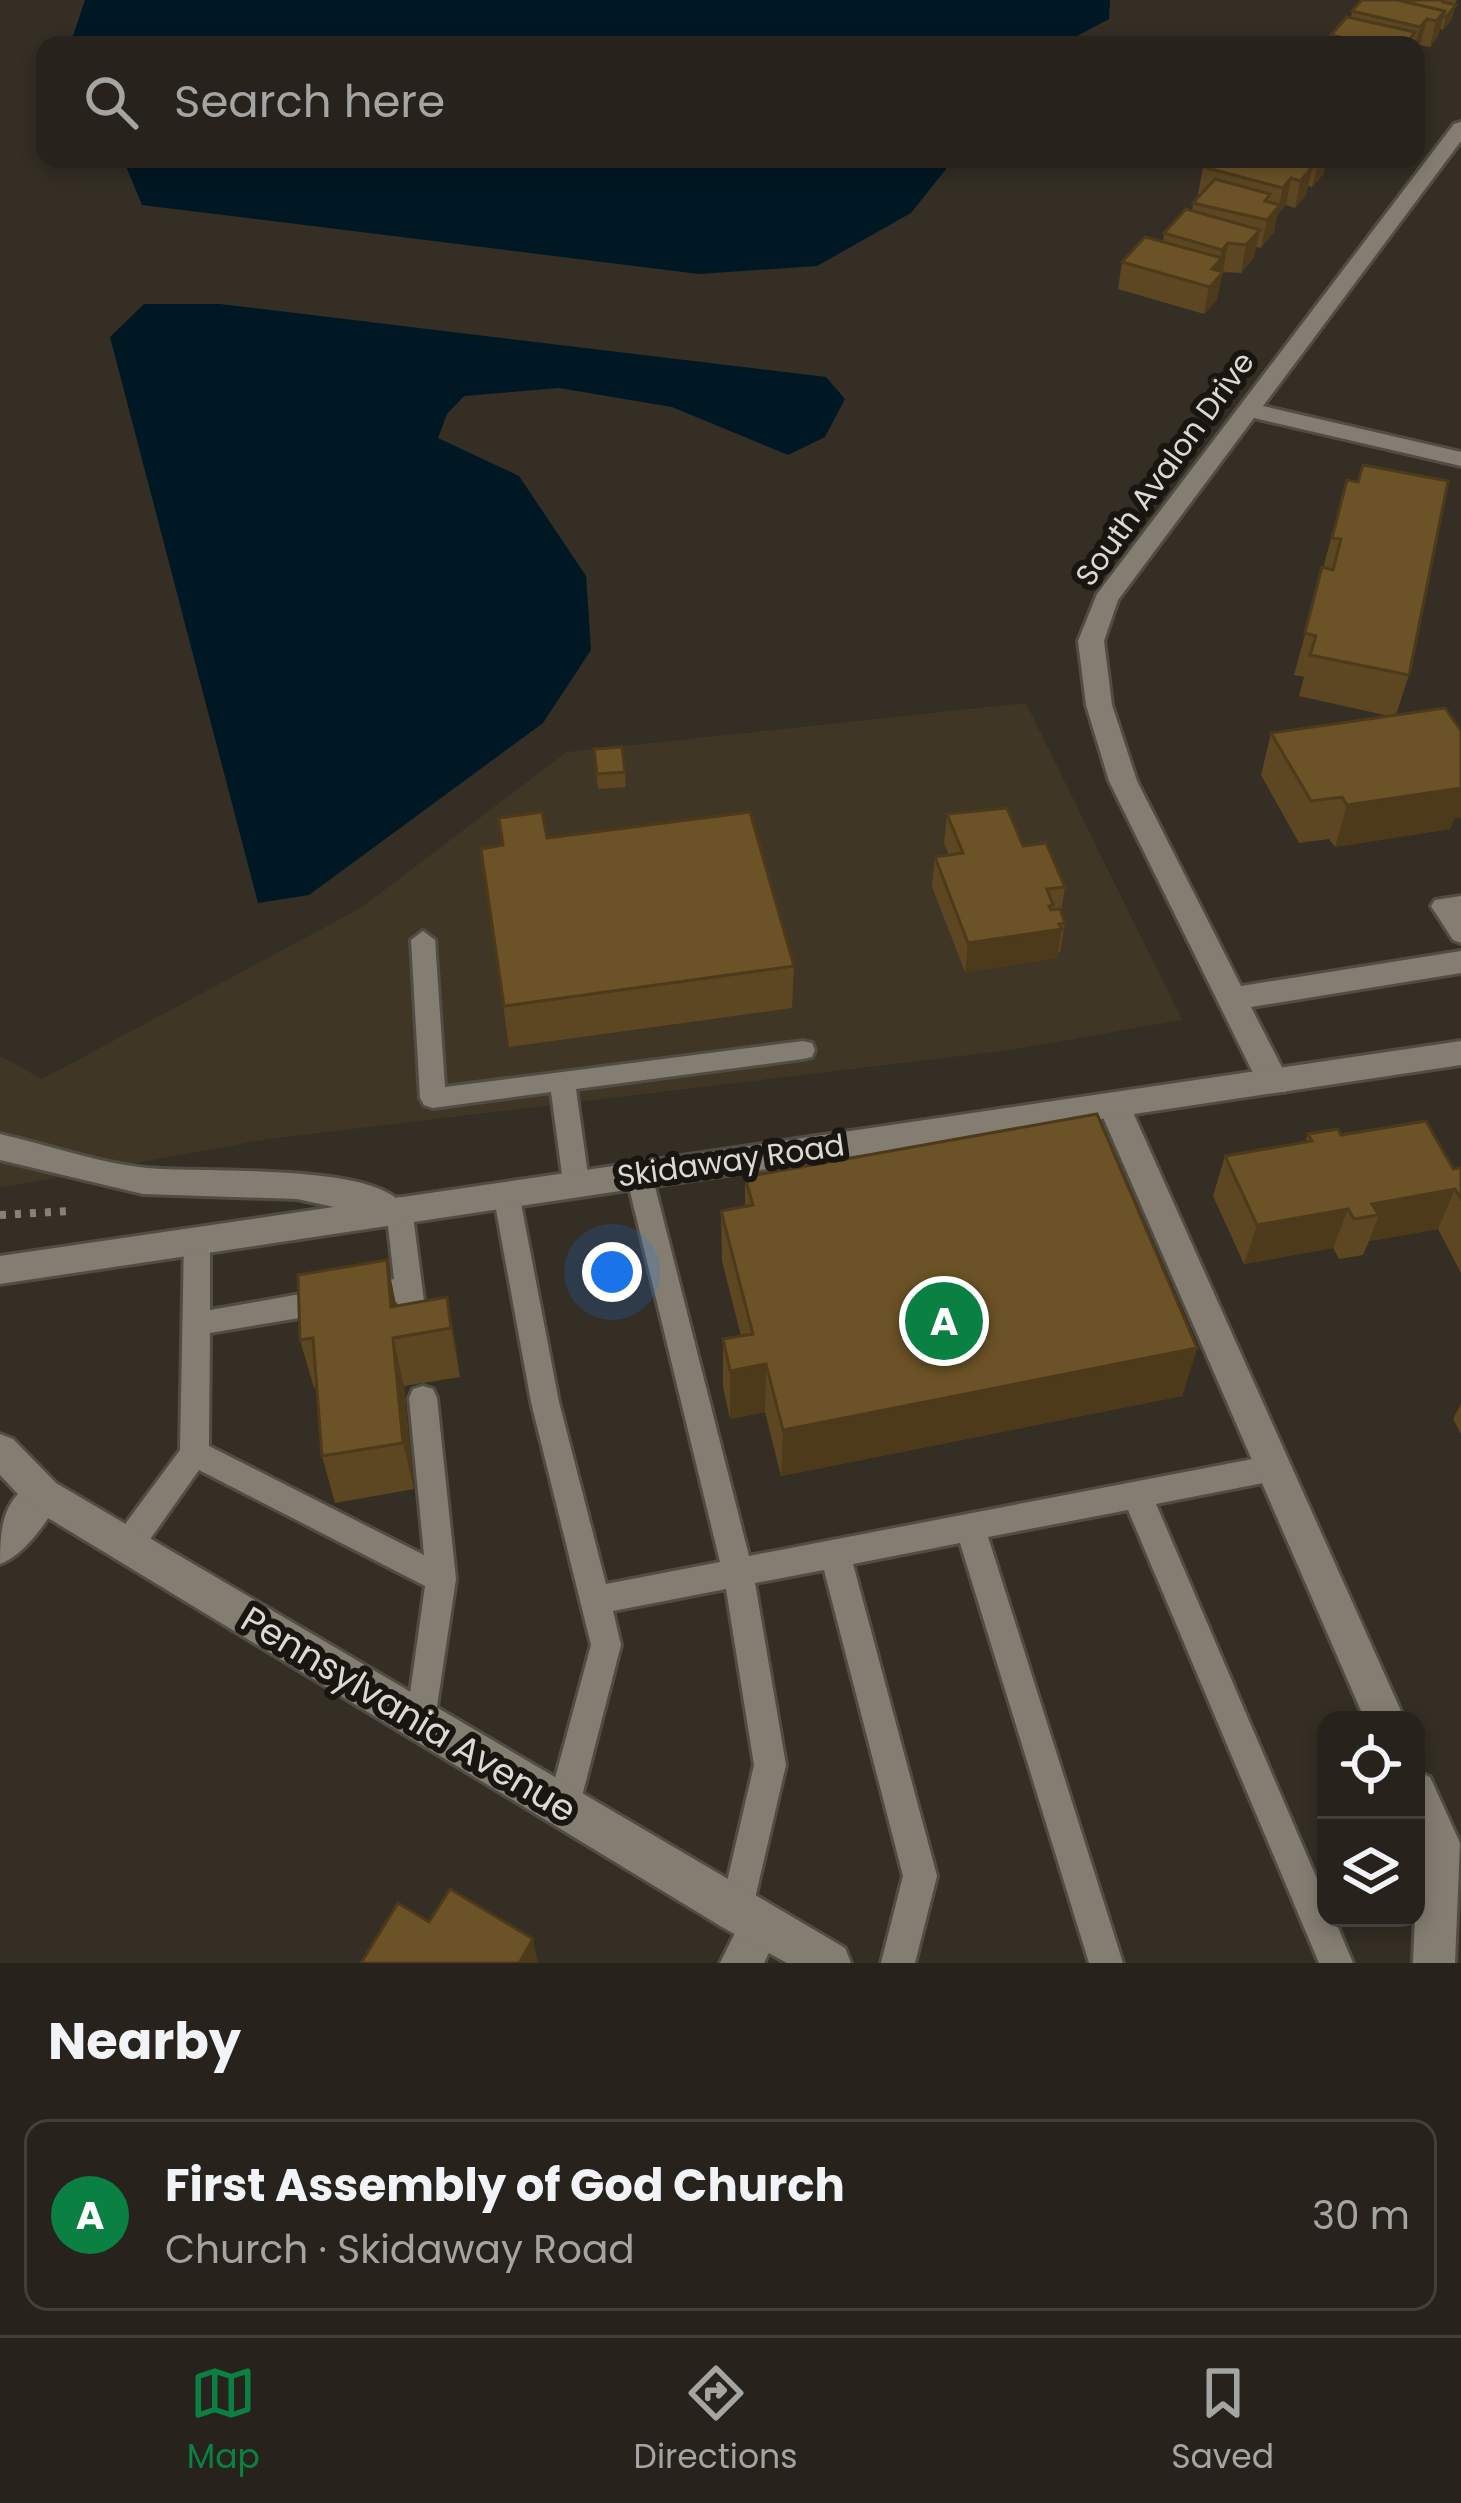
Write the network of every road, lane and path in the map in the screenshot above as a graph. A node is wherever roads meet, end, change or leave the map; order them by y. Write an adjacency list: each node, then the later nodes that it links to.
1 (1461, 128): 2 (street, South Avalon Drive)
2 (1247, 410): 3 (street); 8 (street, South Avalon Drive)
3 (1461, 459)
4 (1461, 904): 5 (lane)
5 (1461, 934)
6 (423, 940): 11 (lane)
7 (1461, 962): 8 (street)
8 (1231, 999): 12 (street, South Avalon Drive)
9 (803, 1050): 11 (lane)
10 (1461, 1052): 12 (street, Skidaway Road)
11 (562, 1081): 16 (lane)
12 (1274, 1084): 13 (street, Skidaway Road)
13 (1115, 1108): 15 (street, Skidaway Road); 29 (street)
14 (0, 1148): 18 (street)
15 (639, 1174): 16 (street, Skidaway Road); 37 (lane)
16 (576, 1182): 17 (street, Skidaway Road)
17 (506, 1193): 18 (street, Skidaway Road); 39 (lane)
18 (399, 1208): 21 (street, Skidaway Road); 23 (lane)
19 (81, 1210): 20 (path)
20 (0, 1215)
21 (197, 1240): 22 (street, Skidaway Road); 25 (lane)
22 (0, 1270)
23 (409, 1288): 24 (lane); 25 (lane)
24 (413, 1321)
25 (195, 1324): 28 (lane)
26 (423, 1398): 38 (lane)
27 (0, 1450): 31 (street, Pennsylvania Avenue)
28 (194, 1453): 34 (lane); 38 (lane)
29 (1274, 1468): 32 (lane); 40 (street)
30 (0, 1486): 31 (street)
31 (43, 1495): 34 (street, Pennsylvania Avenue); 35 (street)
32 (1137, 1495): 33 (lane); 49 (lane)
33 (970, 1527): 36 (lane); 48 (lane)
34 (128, 1545): 41 (street, Pennsylvania Avenue)
35 (0, 1546)
36 (835, 1554): 37 (lane); 47 (lane)
37 (738, 1573): 39 (lane); 45 (lane)
38 (441, 1580): 41 (lane)
39 (598, 1600): 43 (lane)
40 (1380, 1711)
41 (422, 1722): 43 (street, Pennsylvania Avenue)
42 (1425, 1803): 44 (street)
43 (563, 1808): 45 (street, Pennsylvania Avenue)
44 (1450, 1836): 50 (street)
45 (746, 1933): 46 (street, Pennsylvania Avenue)
46 (830, 1963)
47 (898, 1963)
48 (1106, 1963)
49 (1336, 1963)
50 (1433, 1963)

